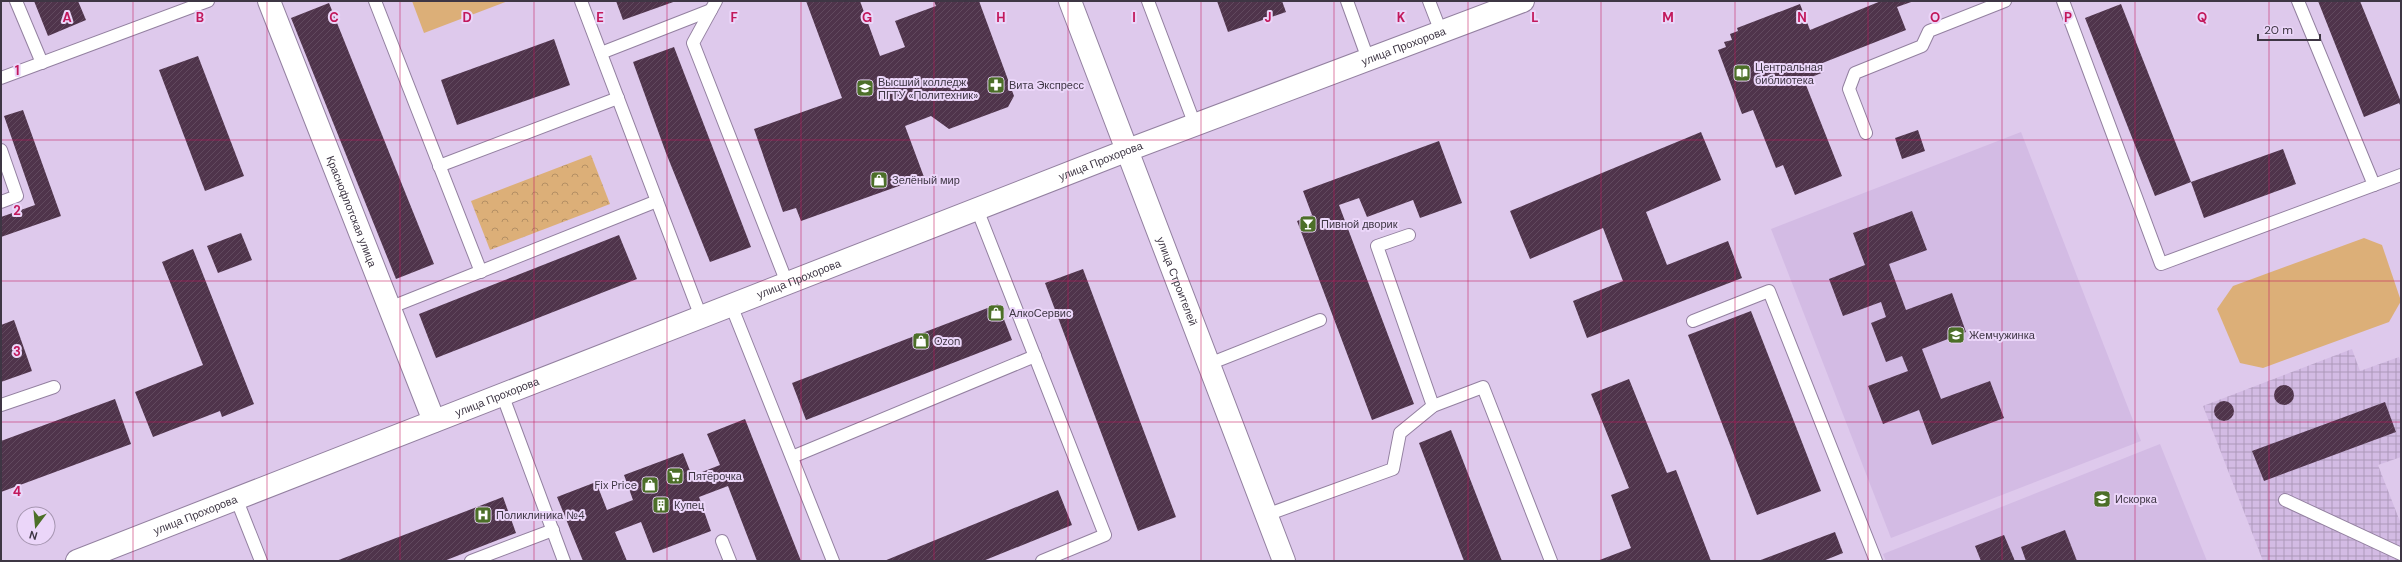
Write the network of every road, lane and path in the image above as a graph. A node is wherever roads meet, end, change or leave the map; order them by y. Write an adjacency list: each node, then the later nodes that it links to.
1 (16, 1): 18 (lane)
2 (208, 1): 18 (lane)
3 (270, 1): 35 (street, Краснофлотская улица)
4 (375, 1): 25 (lane)
5 (581, 1): 16 (lane)
6 (1070, 1): 23 (street, улица Строителей)
7 (1148, 1): 21 (lane)
8 (1347, 1): 17 (lane)
9 (1429, 1): 15 (lane)
10 (1523, 1): 15 (street, улица Прохорова)
11 (2005, 1): 22 (lane)
12 (2062, 1): 27 (lane)
13 (2298, 1): 27 (lane)
14 (713, 6): 16 (lane); 33 (lane)
15 (1441, 32): 17 (street, улица Прохорова)
16 (601, 53): 20 (lane)
17 (1368, 60): 21 (street, улица Прохорова)
18 (42, 63): 19 (lane)
19 (1, 78)
20 (618, 98): 25 (lane); 28 (lane)
21 (1195, 125): 23 (street, улица Прохорова)
22 (1866, 133)
23 (1128, 150): 30 (street, улица Прохорова); 40 (street, улица Строителей)
24 (1, 151): 29 (lane)
25 (439, 166): 32 (lane)
26 (2401, 175): 27 (lane)
27 (2374, 185)
28 (657, 201): 32 (lane); 36 (lane)
29 (1, 202)
30 (977, 209): 33 (street, улица Прохорова); 39 (lane)
31 (1409, 235): 44 (lane)
32 (481, 272): 35 (lane)
33 (788, 283): 34 (street, улица Прохорова)
34 (731, 305): 36 (street, улица Прохорова); 46 (lane)
35 (389, 308): 45 (street, Краснофлотская улица)
36 (701, 317): 42 (street, улица Прохорова)
37 (1320, 320): 40 (lane)
38 (1693, 321): 63 (lane)
39 (1035, 356): 46 (lane); 53 (lane)
40 (1209, 364): 49 (street, улица Строителей)
41 (54, 387): 43 (lane)
42 (502, 394): 45 (street, улица Прохорова); 50 (lane)
43 (1, 405)
44 (1432, 406): 49 (lane); 62 (lane)
45 (434, 421): 47 (street, улица Прохорова)
46 (792, 457): 59 (lane)
47 (236, 498): 54 (street, улица Прохорова); 55 (lane)
48 (2285, 500): 52 (lane)
49 (1266, 515): 61 (street, улица Строителей)
50 (553, 530): 56 (lane); 57 (lane)
51 (722, 541): 58 (lane)
52 (2401, 554)
53 (1065, 557): 60 (lane)
54 (77, 561)
55 (262, 561)
56 (471, 561)
57 (564, 561)
58 (730, 561)
59 (833, 561)
60 (1042, 561)
61 (1284, 561)
62 (1551, 561)
63 (1876, 561)

